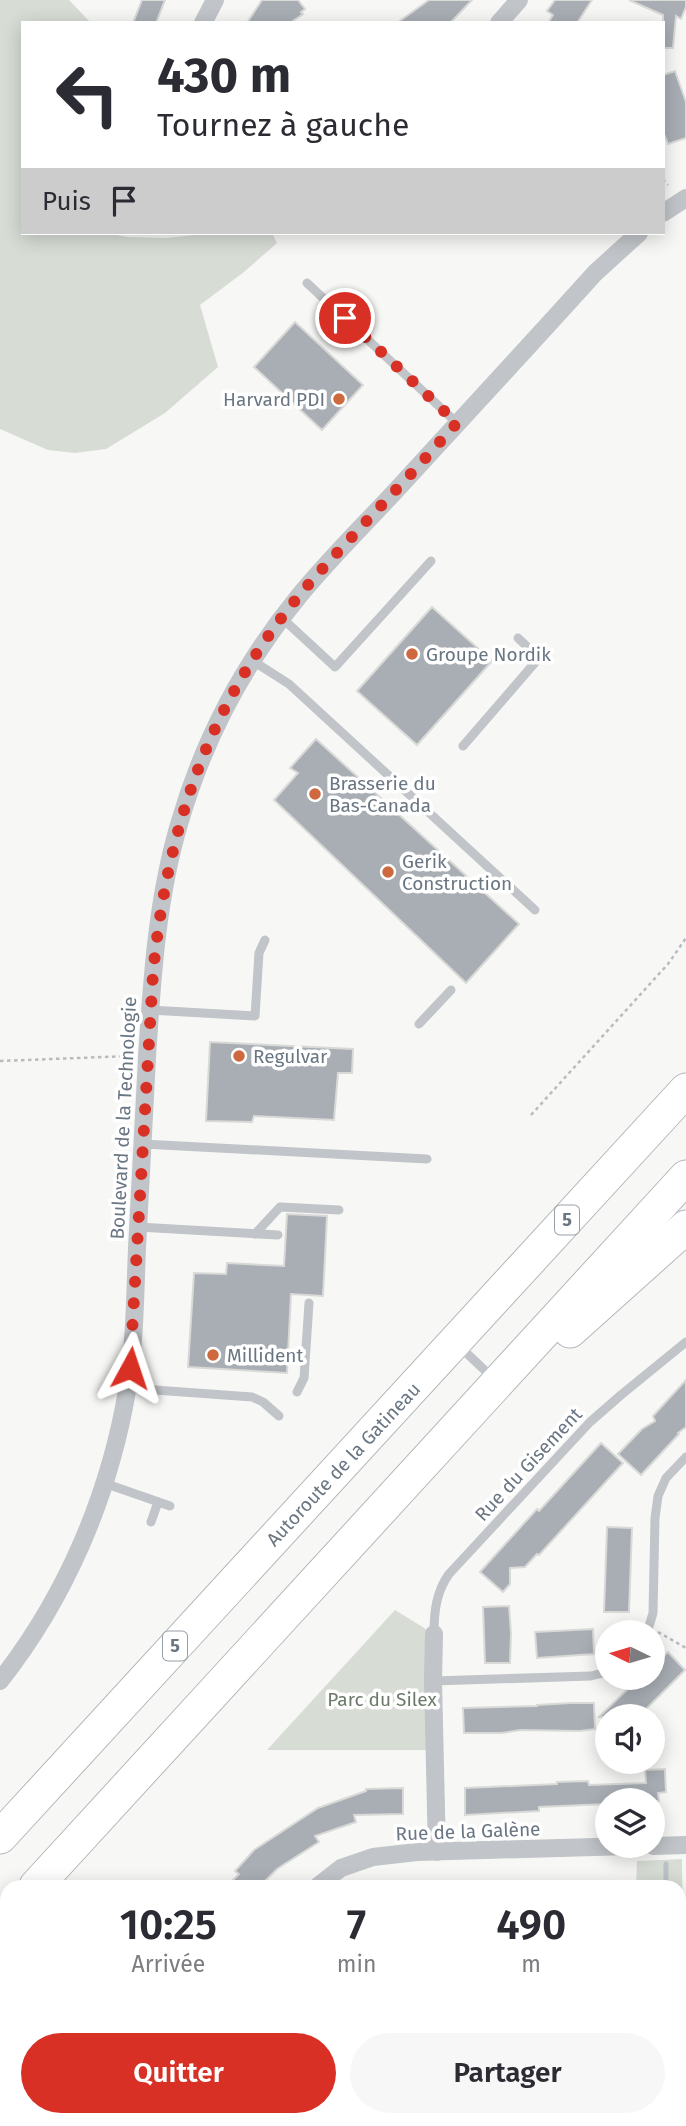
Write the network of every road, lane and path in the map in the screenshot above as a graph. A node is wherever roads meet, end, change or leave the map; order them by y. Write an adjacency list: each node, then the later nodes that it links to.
1 (215, 0): 3 (street)
2 (519, 0): 4 (street)
3 (204, 21)
4 (501, 21)
5 (665, 181): 6 (path)
6 (668, 185)
7 (686, 198): 8 (street)
8 (665, 213)
9 (637, 235): 11 (street, Boulevard de la Technologie)
10 (307, 283): 11 (lane)
11 (457, 423): 13 (street, Boulevard de la Technologie)
12 (431, 561): 13 (lane)
13 (282, 618): 15 (street, Boulevard de la Technologie)
14 (518, 638): 16 (lane)
15 (253, 661): 17 (lane); 21 (street, Boulevard de la Technologie)
16 (463, 746)
17 (536, 910)
18 (686, 939): 26 (path)
19 (265, 940): 21 (lane)
20 (451, 990): 22 (lane)
21 (150, 1010): 23 (street, Boulevard de la Technologie)
22 (419, 1024)
23 (148, 1055): 24 (path); 27 (street, Boulevard de la Technologie)
24 (0, 1061)
25 (686, 1090): 36 (highway, Autoroute de la Gatineau / 5)
26 (531, 1115)
27 (142, 1144): 28 (lane); 31 (street, Boulevard de la Technologie)
28 (428, 1159)
29 (686, 1177): 38 (highway)
30 (339, 1210): 33 (lane)
31 (138, 1227): 33 (lane); 39 (street, Boulevard de la Technologie)
32 (686, 1227): 38 (highway)
33 (255, 1234): 34 (lane)
34 (278, 1235)
35 (309, 1303): 40 (lane)
36 (455, 1342): 38 (lane); 54 (highway, Autoroute de la Gatineau / 5)
37 (686, 1342): 48 (lane, Rue du Gisement)
38 (502, 1386): 59 (highway)
39 (127, 1388): 41 (lane); 43 (street, Boulevard de la Technologie)
40 (297, 1392)
41 (279, 1416)
42 (686, 1457): 47 (lane)
43 (104, 1483): 44 (lane); 52 (street, Boulevard de la Technologie)
44 (158, 1502): 45 (lane); 46 (lane)
45 (170, 1506)
46 (151, 1522)
47 (651, 1620)
48 (433, 1634): 53 (street)
49 (665, 1638): 50 (path)
50 (686, 1648)
51 (595, 1675): 53 (lane)
52 (0, 1681)
53 (433, 1681): 58 (street)
54 (0, 1837)
55 (686, 1845): 56 (street)
56 (665, 1846)
57 (595, 1847): 58 (street, Rue de la Galène)
58 (437, 1852): 60 (street, Rue de la Galène)
59 (41, 1880)
60 (326, 1880)

